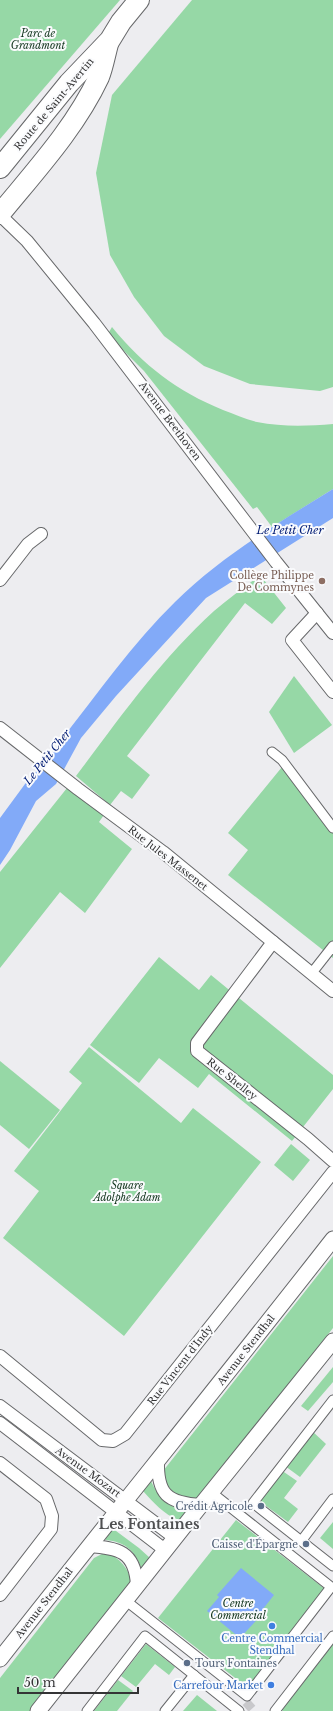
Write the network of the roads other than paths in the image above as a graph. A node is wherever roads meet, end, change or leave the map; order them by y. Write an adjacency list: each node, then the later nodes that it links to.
1 (139, 0): 2 (main road, Route de Saint-Avertin)
2 (110, 40): 3 (main road, Route de Saint-Avertin); 4 (main road, Route de Saint-Avertin)
3 (0, 168)
4 (0, 214): 7 (street, Avenue Beethoven)
5 (41, 534): 6 (street)
6 (0, 580)
7 (317, 614): 8 (street, Avenue Beethoven); 9 (street)
8 (333, 633)
9 (333, 692)
10 (0, 728): 13 (street, Rue Jules Massenet)
11 (272, 752): 12 (street)
12 (333, 828)
13 (273, 942): 15 (street, Rue Jules Massenet); 17 (street, Rue Shelley)
14 (333, 946): 15 (street)
15 (311, 974): 16 (street, Rue Jules Massenet)
16 (333, 991)
17 (333, 1161)
18 (333, 1172): 21 (street, Rue Vincent d'Indy)
19 (333, 1240): 25 (street, Avenue Stendhal)
20 (333, 1341): 27 (street)
21 (0, 1356)
22 (333, 1400): 33 (street)
23 (0, 1406): 28 (street, Avenue Mozart)
24 (0, 1423): 31 (street, Avenue Mozart)
25 (158, 1460): 28 (street, Avenue Stendhal); 30 (street)
26 (0, 1463): 39 (street)
27 (211, 1492): 30 (street); 38 (street)
28 (125, 1499): 31 (street, Avenue Stendhal); 32 (street, Avenue Mozart)
29 (333, 1499): 33 (street)
30 (200, 1505): 32 (street)
31 (115, 1512): 34 (street, Avenue Stendhal); 35 (street, Avenue Mozart)
32 (175, 1538): 35 (street)
33 (302, 1540): 36 (street)
34 (88, 1546): 37 (street); 42 (street, Avenue Stendhal)
35 (164, 1550): 37 (street)
36 (333, 1566)
37 (138, 1585): 40 (street)
38 (332, 1587): 40 (street)
39 (0, 1595)
40 (125, 1600): 44 (street)
41 (333, 1636): 48 (street)
42 (0, 1659)
43 (194, 1675): 45 (street); 46 (street); 47 (street)
44 (38, 1711)
45 (88, 1711)
46 (165, 1711)
47 (239, 1711)
48 (275, 1711)

